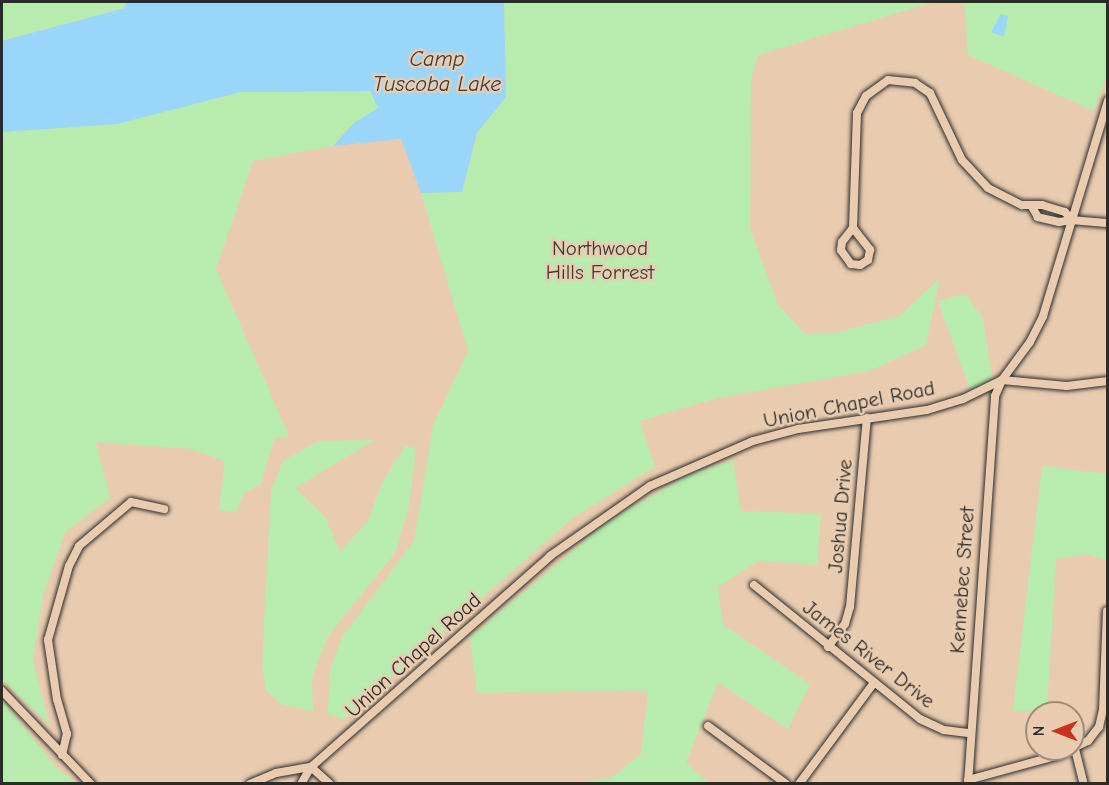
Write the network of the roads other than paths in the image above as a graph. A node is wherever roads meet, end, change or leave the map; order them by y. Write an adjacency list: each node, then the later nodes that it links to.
1 (1107, 100): 3 (street, Union Chapel Road)
2 (1032, 207): 3 (street); 3 (street); 5 (street)
3 (1072, 220): 4 (street); 6 (street, Union Chapel Road)
4 (1107, 223)
5 (853, 228): 5 (street)
6 (1002, 380): 7 (street); 8 (street, Union Chapel Road); 17 (street, Kennebec Street)
7 (1107, 381)
8 (867, 418): 12 (street, Joshua Drive); 22 (street, Union Chapel Road)
9 (164, 509): 19 (street)
10 (754, 585): 12 (street, James River Drive)
11 (1107, 611): 13 (street)
12 (828, 647): 14 (street, James River Drive)
13 (1106, 674): 18 (street)
14 (873, 684): 17 (street, James River Drive); 29 (street)
15 (2, 691): 19 (street)
16 (708, 726): 28 (street)
17 (970, 733): 23 (street, Kennebec Street)
18 (1085, 740)
19 (62, 755): 24 (street)
20 (1036, 761): 23 (street)
21 (1078, 761): 30 (street)
22 (311, 767): 25 (street); 26 (street, Union Chapel Road); 27 (street)
23 (968, 782)
24 (91, 783)
25 (250, 783)
26 (301, 783)
27 (330, 783)
28 (786, 783)
29 (799, 783)
30 (1084, 783)

